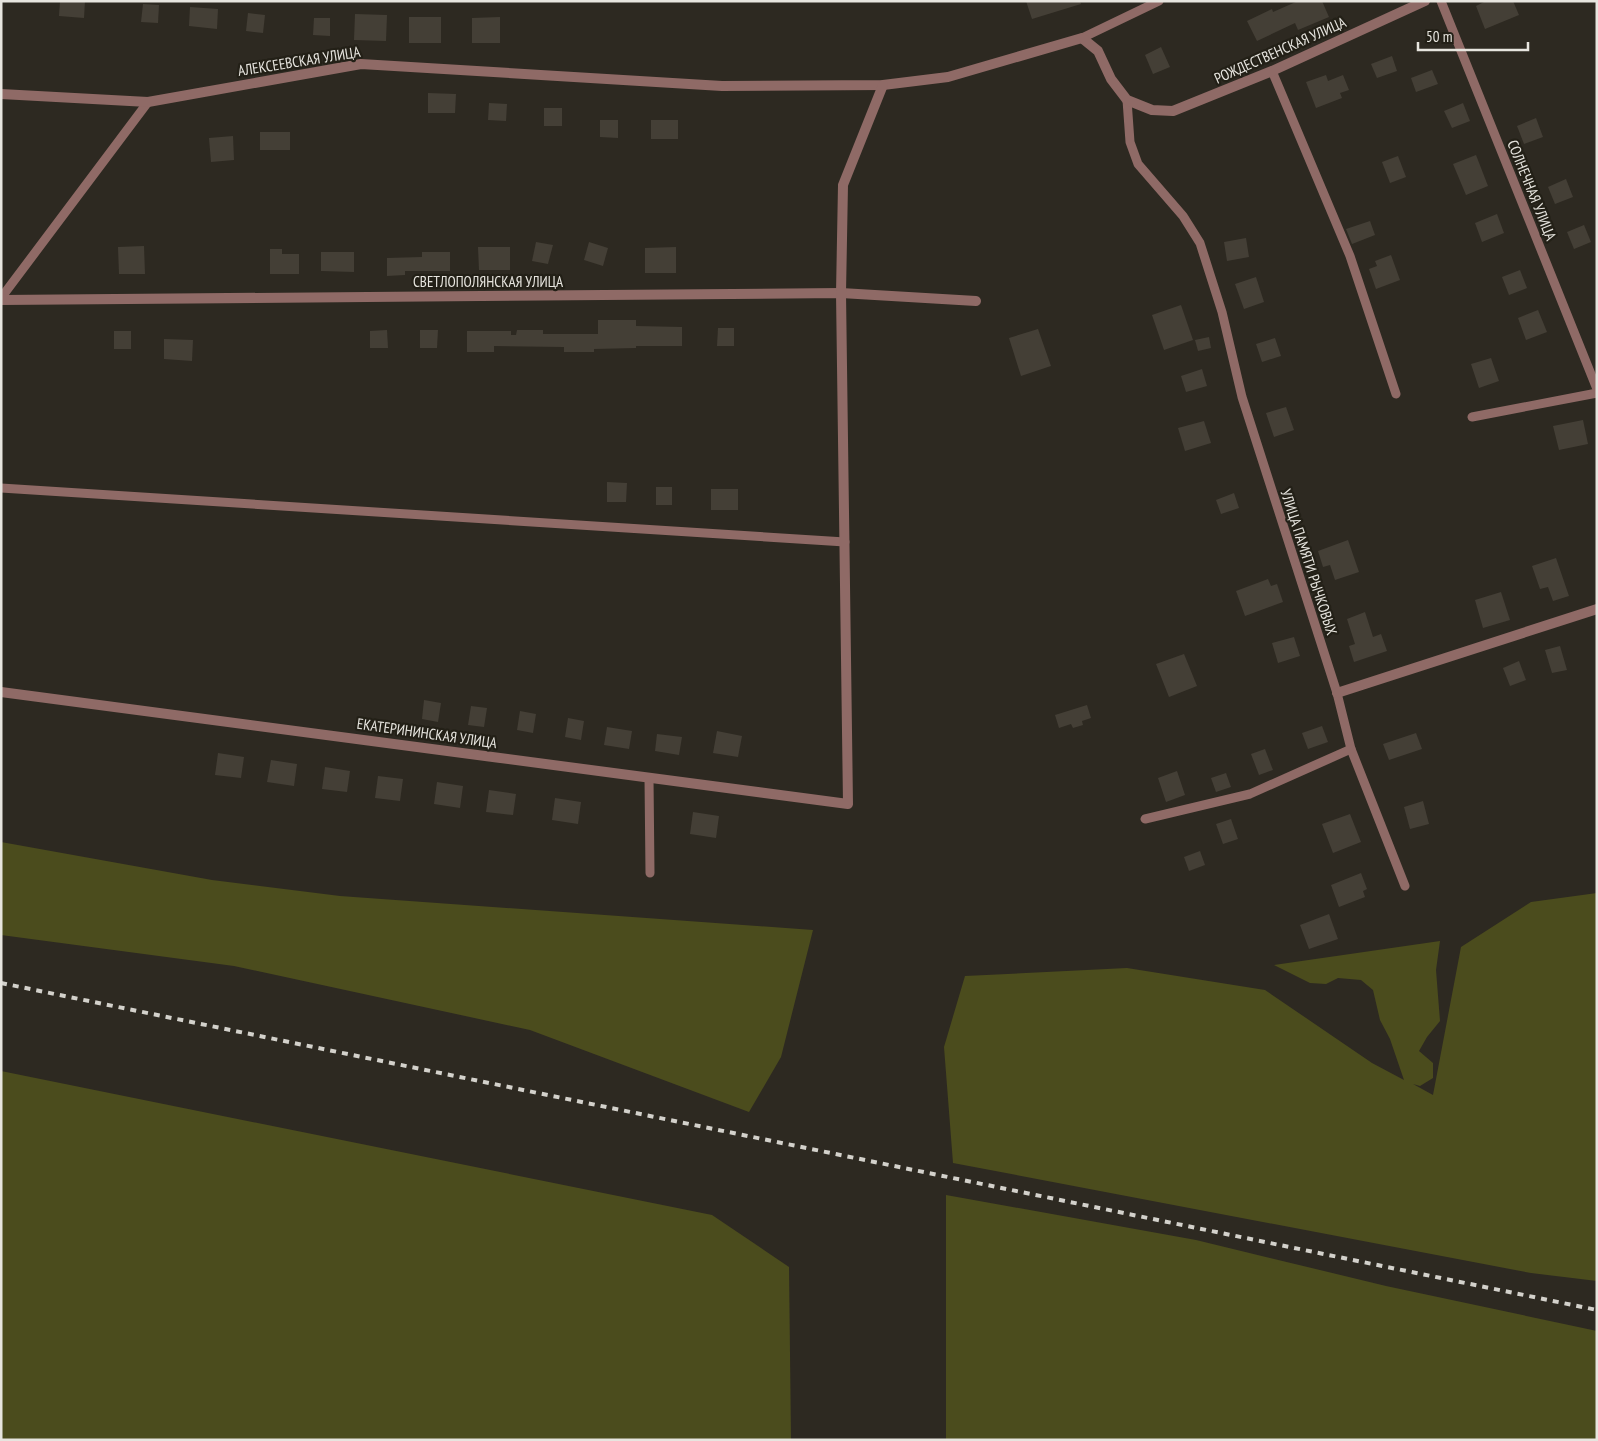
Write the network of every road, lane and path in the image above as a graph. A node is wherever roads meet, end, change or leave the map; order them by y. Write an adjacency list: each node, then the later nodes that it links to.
1 (1159, 1): 4 (lane)
2 (1425, 1): 5 (street, РОЖДЕСТВЕНСКАЯ УЛИЦА)
3 (1441, 1): 13 (lane, СОЛНЕЧНАЯ УЛИЦА)
4 (1082, 38): 6 (street, АЛЕКСЕЕВСКАЯ УЛИЦА); 8 (street)
5 (1272, 71): 8 (street, РОЖДЕСТВЕНСКАЯ УЛИЦА); 15 (lane)
6 (883, 85): 9 (street, АЛЕКСЕЕВСКАЯ УЛИЦА); 10 (street)
7 (1, 94): 9 (street, АЛЕКСЕЕВСКАЯ УЛИЦА)
8 (1127, 100): 21 (lane, УЛИЦА ПАМЯТИ РЫЧКОВЫХ)
9 (148, 102): 11 (lane)
10 (841, 293): 11 (street, СВЕТЛОПОЛЯНСКАЯ УЛИЦА); 12 (street, СВЕТЛОПОЛЯНСКАЯ УЛИЦА); 18 (street)
11 (1, 299)
12 (976, 301)
13 (1597, 389)
14 (1597, 393): 16 (lane)
15 (1396, 394)
16 (1472, 417)
17 (1, 488): 18 (lane)
18 (845, 542): 23 (street, ЕКАТЕРИНИНСКАЯ УЛИЦА)
19 (1597, 610): 21 (street)
20 (1, 692): 23 (street, ЕКАТЕРИНИНСКАЯ УЛИЦА)
21 (1337, 693): 22 (lane, УЛИЦА ПАМЯТИ РЫЧКОВЫХ)
22 (1351, 748): 24 (lane); 26 (lane, УЛИЦА ПАМЯТИ РЫЧКОВЫХ)
23 (649, 778): 25 (lane)
24 (1145, 819)
25 (650, 873)
26 (1405, 886)

